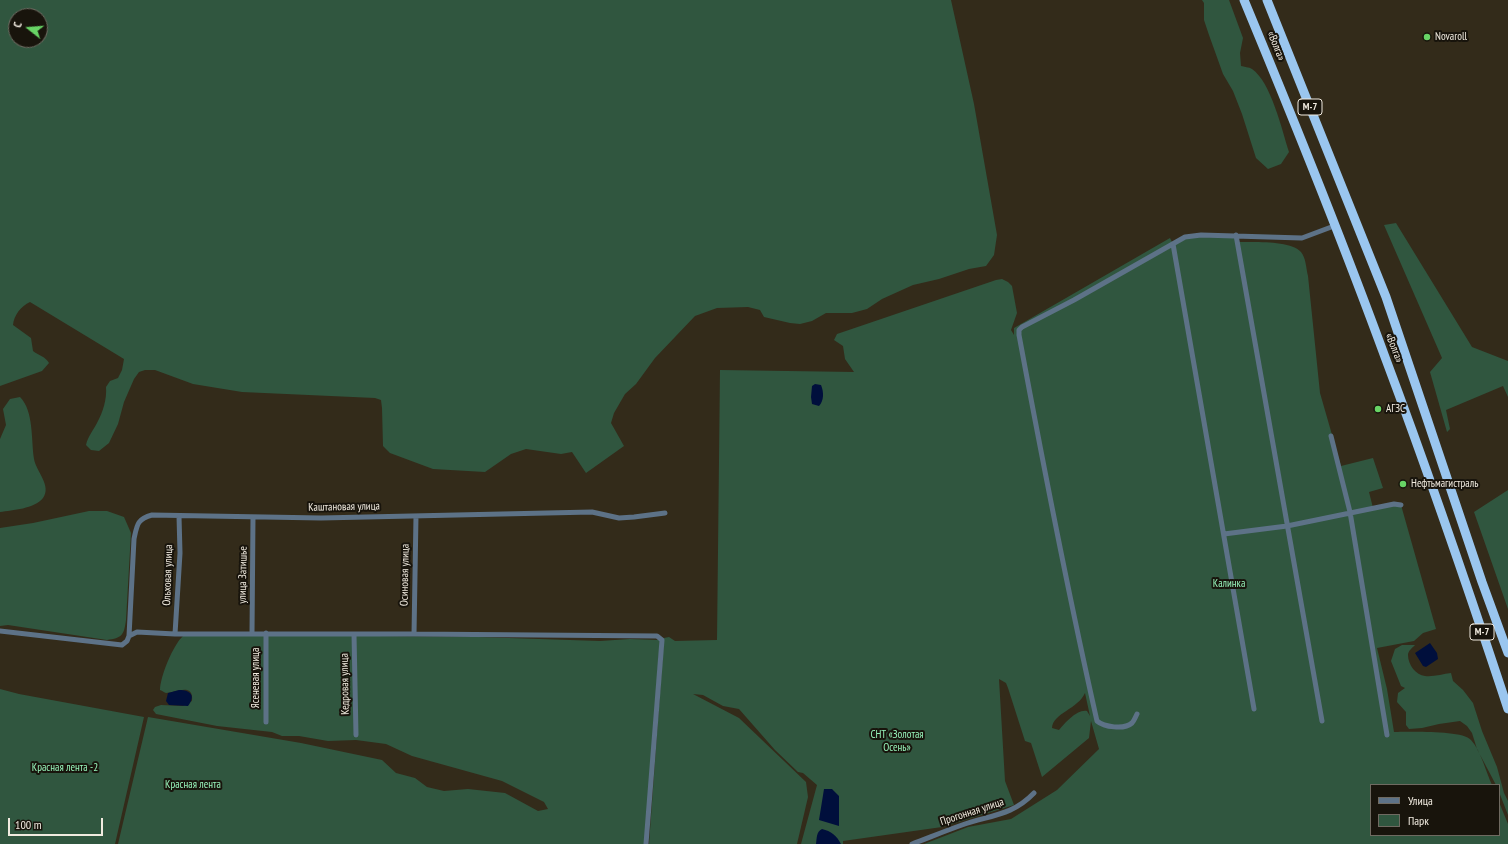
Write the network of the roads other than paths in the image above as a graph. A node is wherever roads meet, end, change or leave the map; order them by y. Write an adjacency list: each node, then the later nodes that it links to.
1 (1244, 0): 3 (highway, «Волга» / М-7)
2 (1267, 0): 22 (highway, «Волга» / М-7)
3 (1334, 226): 4 (street); 24 (highway, «Волга» / М-7)
4 (1236, 235): 5 (street); 13 (street)
5 (1173, 244): 14 (street); 25 (street)
6 (1331, 436): 9 (street)
7 (1401, 505): 9 (street)
8 (665, 512): 11 (street, Каштановая улица)
9 (1350, 512): 13 (street); 29 (street)
10 (179, 516): 12 (street, Каштановая улица); 18 (street, Ольховая улица); 21 (street, Каштановая улица)
11 (416, 516): 12 (street, Каштановая улица); 20 (street, Осиновая улица)
12 (253, 517): 16 (street, улица Затишье)
13 (1287, 526): 14 (street); 27 (street)
14 (1224, 534): 23 (street)
15 (0, 631): 21 (street)
16 (252, 633): 17 (street); 18 (street)
17 (266, 633): 19 (street); 26 (street, Ясеневая улица)
18 (176, 634): 21 (street)
19 (354, 634): 20 (street); 28 (street, Кедровая улица)
20 (414, 634): 31 (street)
21 (129, 636)
22 (1508, 653)
23 (1254, 709)
24 (1508, 709)
25 (1137, 714)
26 (266, 722)
27 (1322, 722)
28 (356, 735)
29 (1387, 735)
30 (1034, 792): 32 (street, Прогонная улица)
31 (646, 844)
32 (912, 844)

